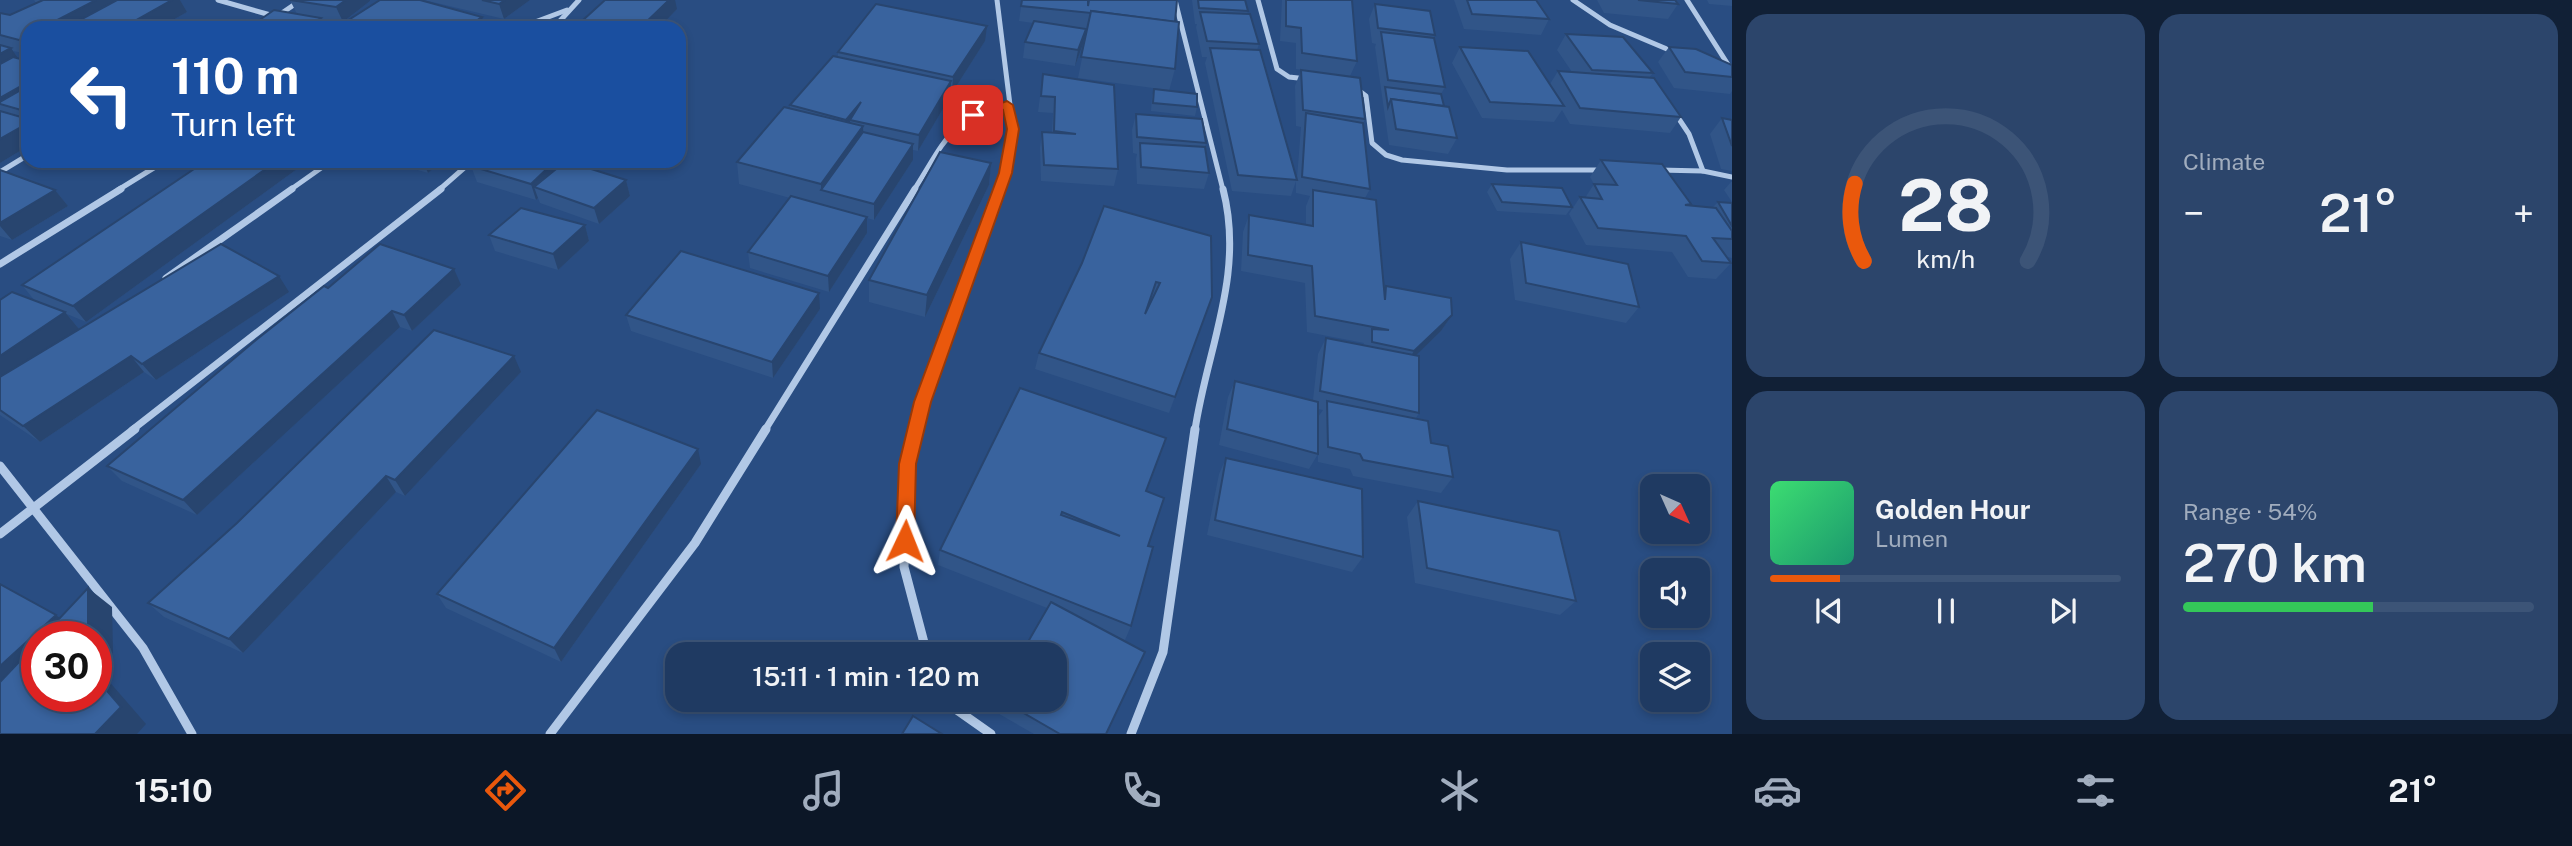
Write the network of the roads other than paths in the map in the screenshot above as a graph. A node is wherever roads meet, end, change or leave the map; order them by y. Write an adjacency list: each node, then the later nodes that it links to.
1 (218, 0): 10 (street)
2 (301, 0): 10 (street)
3 (579, 0): 9 (street)
4 (997, 0): 22 (street)
5 (1175, 0): 43 (street)
6 (1258, 0): 20 (street)
7 (1573, 0): 15 (street)
8 (1687, 0): 19 (street)
9 (567, 10): 13 (street); 14 (street)
10 (277, 17): 11 (street); 12 (street)
11 (289, 19)
12 (271, 21)
13 (538, 21)
14 (559, 21)
15 (1610, 26): 16 (street); 17 (street)
16 (1618, 36)
17 (1683, 56)
18 (1720, 71): 19 (street)
19 (1732, 74)
20 (1313, 80)
21 (1344, 84): 28 (street)
22 (1007, 105): 38 (street); 41 (street)
23 (1670, 106): 31 (street)
24 (21, 159): 30 (street)
25 (155, 168): 33 (street)
26 (321, 168): 34 (street)
27 (464, 168): 36 (street)
28 (1616, 170)
29 (1655, 170): 31 (street)
30 (0, 172)
31 (1703, 172): 32 (street)
32 (1732, 177)
33 (0, 264)
34 (155, 286)
35 (0, 466): 36 (street)
36 (33, 508): 37 (street); 40 (street)
37 (0, 534)
38 (924, 642)
39 (960, 712): 42 (street)
40 (192, 734)
41 (550, 734)
42 (991, 734)
43 (1131, 734)

